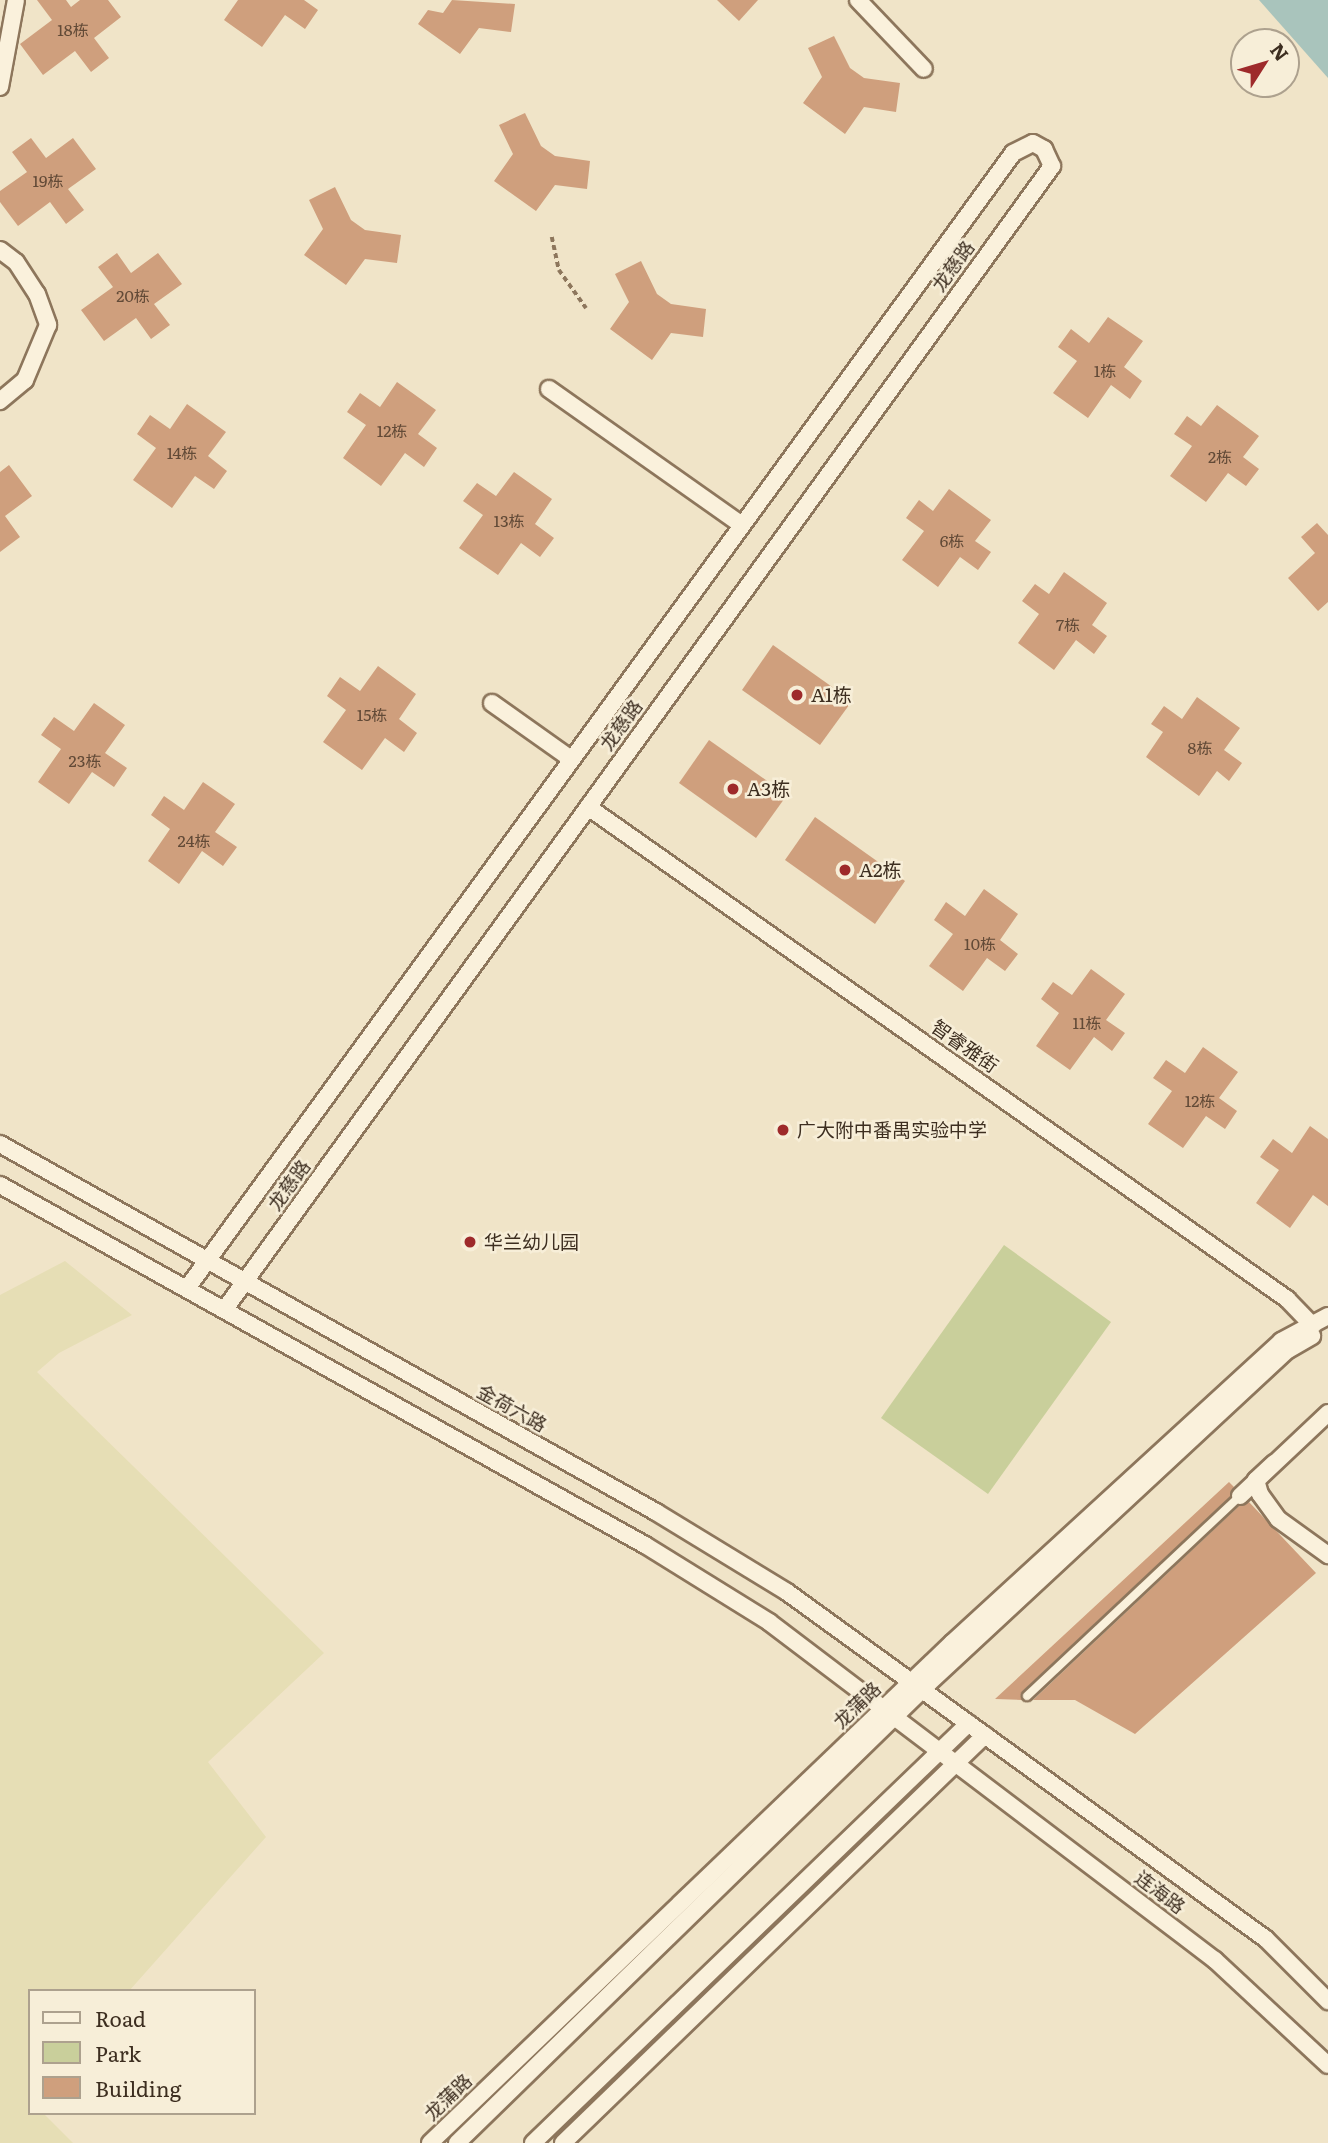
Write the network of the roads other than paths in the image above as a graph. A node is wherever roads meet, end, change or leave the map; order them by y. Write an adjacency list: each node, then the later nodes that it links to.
1 (16, 0): 4 (street)
2 (858, 0): 3 (street)
3 (924, 69)
4 (0, 87)
5 (0, 250): 7 (street)
6 (549, 388): 8 (street)
7 (0, 401)
8 (742, 525): 10 (street, 龙慈路); 11 (street, 龙慈路)
9 (492, 703): 10 (street)
10 (572, 759): 14 (street, 龙慈路)
11 (588, 807): 15 (street, 龙慈路); 19 (street, 智睿雅街)
12 (0, 1144): 14 (street, 金荷六路)
13 (0, 1185): 16 (street)
14 (206, 1261): 15 (street, 金荷六路); 16 (street, 龙慈路)
15 (244, 1282): 17 (street, 龙慈路); 24 (street, 金荷六路)
16 (188, 1287): 17 (street)
17 (225, 1309): 26 (street)
18 (1328, 1316): 19 (street, 龙蒲路)
19 (1320, 1326): 24 (street, 龙蒲路)
20 (1328, 1413): 21 (street)
21 (1256, 1480): 22 (street); 23 (street)
22 (1240, 1496): 25 (lane)
23 (1328, 1555)
24 (918, 1685): 26 (street, 龙蒲路); 27 (street, 金荷六路)
25 (1027, 1696)
26 (889, 1713): 29 (street); 33 (street, 龙蒲路); 34 (street, 龙蒲路)
27 (969, 1723): 28 (street, 金荷六路); 29 (street)
28 (985, 1735): 30 (street); 31 (street, 连海路)
29 (940, 1752): 30 (street); 35 (street)
30 (956, 1764): 32 (street, 连海路); 36 (street)
31 (1328, 2001)
32 (1328, 2065)
33 (430, 2143)
34 (457, 2143)
35 (533, 2143)
36 (563, 2143)

